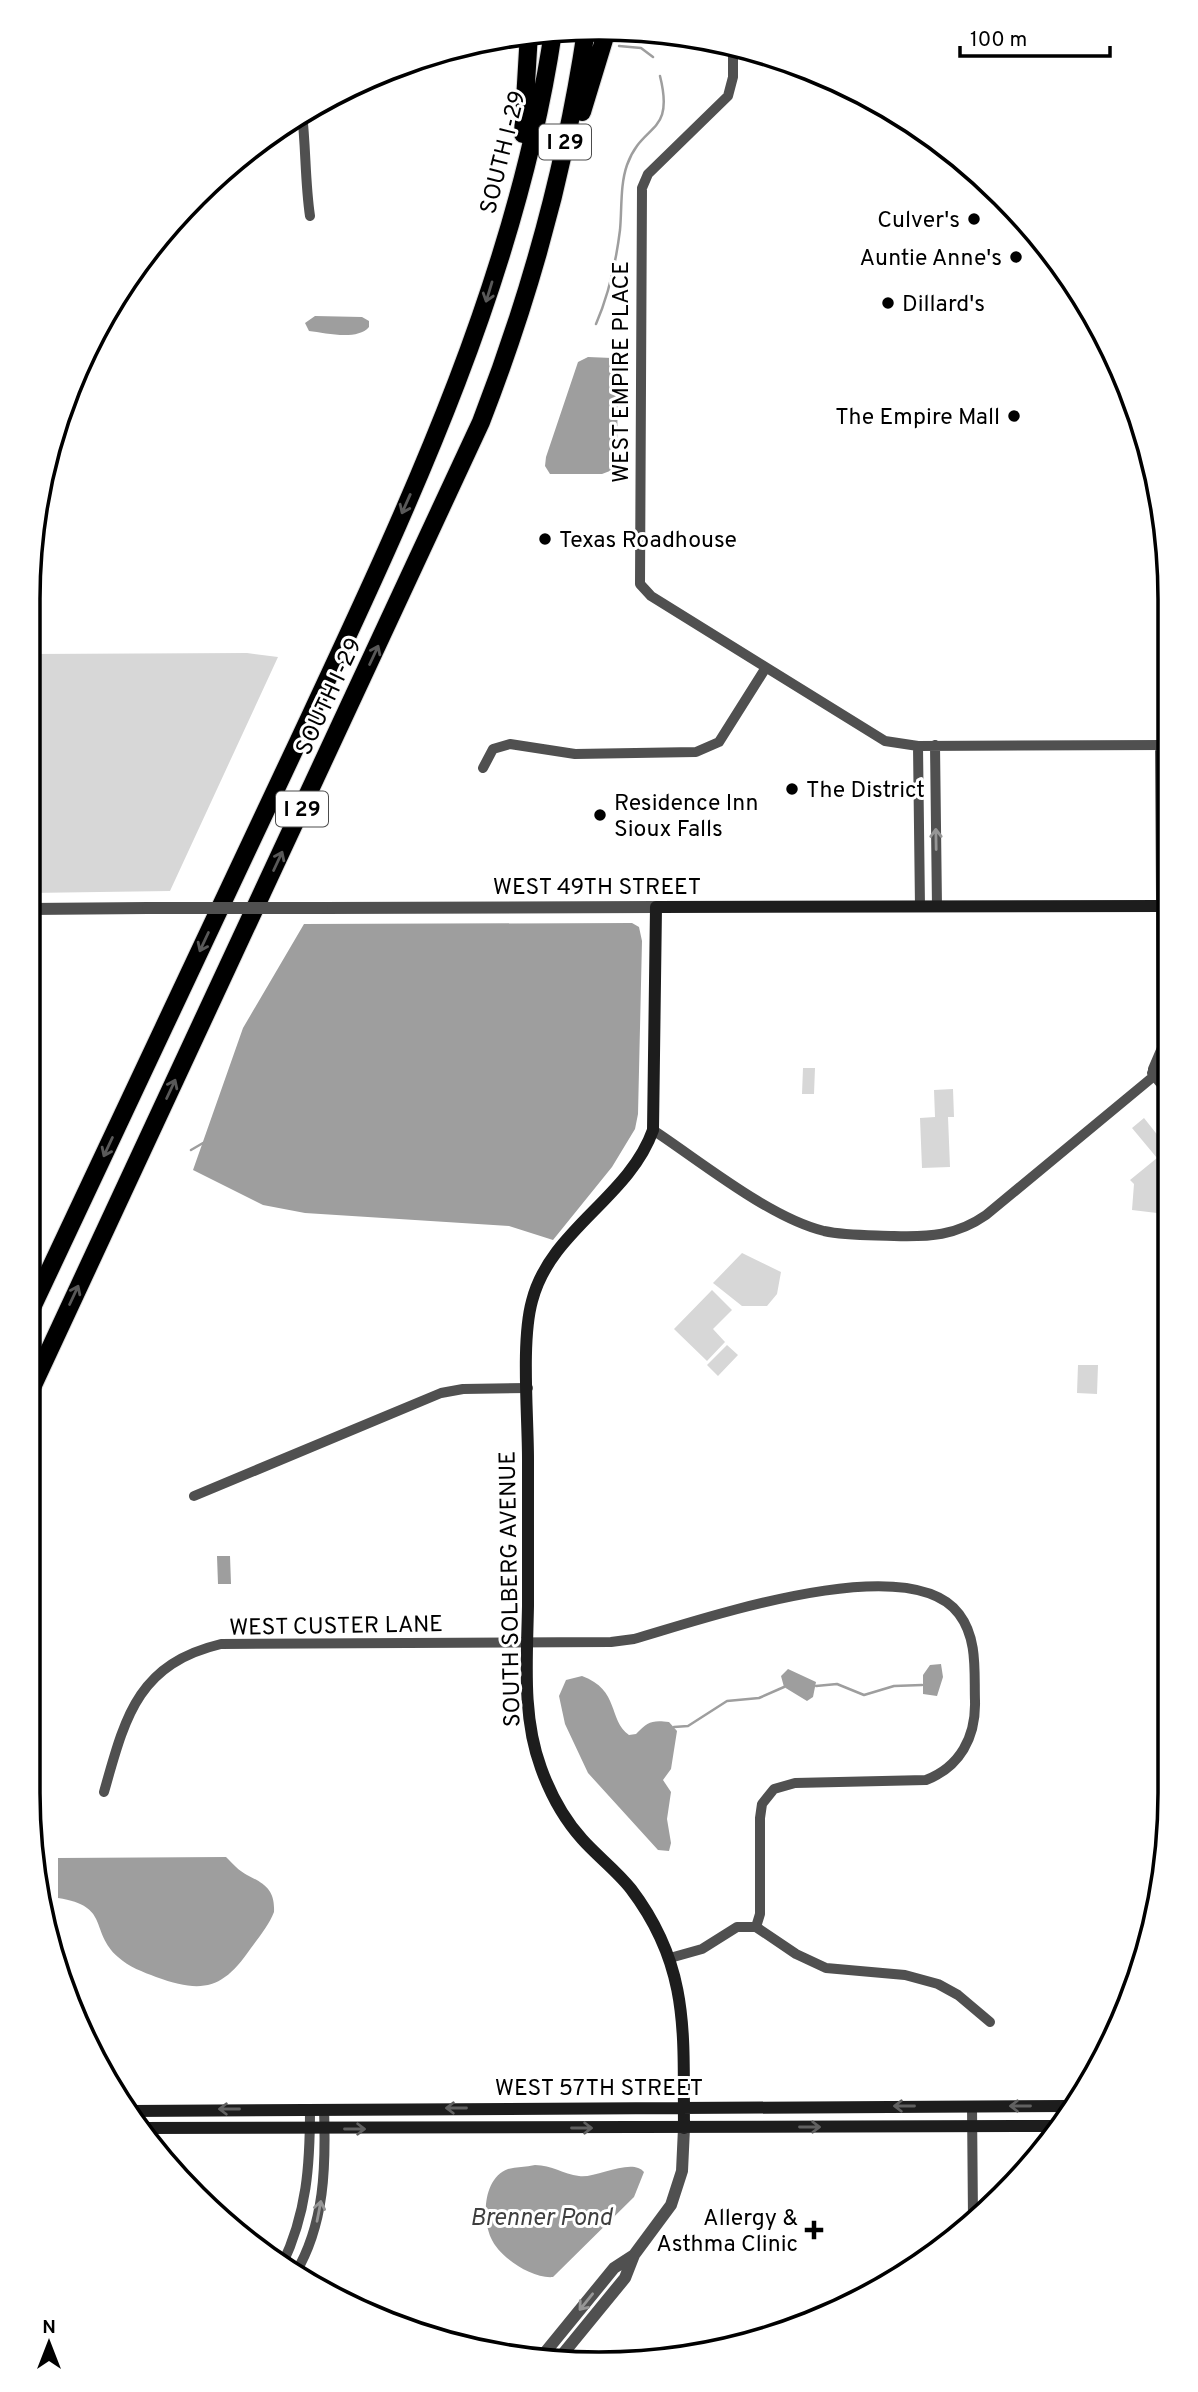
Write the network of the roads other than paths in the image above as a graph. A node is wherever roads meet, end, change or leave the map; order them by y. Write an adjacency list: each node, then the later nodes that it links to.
1 (584, 40): 9 (highway, SOUTH I-29 / I 29)
2 (604, 40): 9 (highway)
3 (551, 42): 8 (highway, SOUTH I-29 / I 29)
4 (529, 45): 8 (highway)
5 (733, 57): 10 (street, WEST EMPIRE PLACE)
6 (304, 125): 7 (street)
7 (310, 216)
8 (509, 227): 24 (highway, SOUTH I-29 / I 29, one-way to 24)
9 (538, 252): 25 (highway, SOUTH I-29 / I 29, one-way to 9)
10 (765, 669): 12 (street, WEST EMPIRE PLACE); 14 (street)
11 (1158, 745): 13 (street, WEST EMPIRE PLACE)
12 (919, 746): 13 (street, WEST EMPIRE PLACE); 17 (street)
13 (935, 746): 18 (street, one-way to 13)
14 (483, 768)
15 (1158, 906): 18 (main road, WEST 49TH STREET)
16 (656, 907): 17 (main road, WEST 49TH STREET); 19 (street, WEST 49TH STREET, bridge); 23 (main road, SOUTH SOLBERG AVENUE)
17 (920, 907): 18 (main road, WEST 49TH STREET)
18 (937, 907)
19 (40, 909)
20 (1158, 1069): 21 (street)
21 (1150, 1077): 22 (street); 23 (street)
22 (1158, 1084)
23 (653, 1130): 26 (main road, SOUTH SOLBERG AVENUE)
24 (40, 1292)
25 (40, 1370)
26 (528, 1388): 27 (street); 28 (main road, SOUTH SOLBERG AVENUE)
27 (194, 1496)
28 (527, 1642): 29 (street, WEST CUSTER LANE); 30 (street, WEST CUSTER LANE); 31 (main road, SOUTH SOLBERG AVENUE)
29 (104, 1792)
30 (756, 1927): 31 (street); 32 (street)
31 (670, 1958): 35 (main road, SOUTH SOLBERG AVENUE)
32 (990, 2022)
33 (972, 2106): 34 (main road, WEST 57TH STREET, one-way to 33); 35 (main road, WEST 57TH STREET, one-way to 35); 39 (street)
34 (1062, 2106)
35 (683, 2107): 37 (main road, WEST 57TH STREET, one-way to 37); 42 (main road, SOUTH SOLBERG AVENUE)
36 (310, 2109): 37 (main road, WEST 57TH STREET); 38 (main road, WEST 57TH STREET, one-way to 38); 43 (street)
37 (324, 2109): 44 (street)
38 (140, 2111)
39 (972, 2126): 40 (main road, WEST 57TH STREET); 42 (main road, WEST 57TH STREET, one-way to 39); 45 (street)
40 (1047, 2126)
41 (152, 2128): 43 (main road, WEST 57TH STREET)
42 (684, 2128): 44 (main road, WEST 57TH STREET, one-way to 42); 46 (street, SOUTH SOLBERG AVENUE)
43 (310, 2130): 44 (main road, WEST 57TH STREET); 47 (street)
44 (325, 2130): 48 (street, one-way to 44)
45 (973, 2208)
46 (634, 2255): 49 (street, SOUTH SOLBERG AVENUE, one-way to 49); 50 (street, SOUTH SOLBERG AVENUE)
47 (286, 2256)
48 (299, 2264)
49 (548, 2349)
50 (565, 2351)

